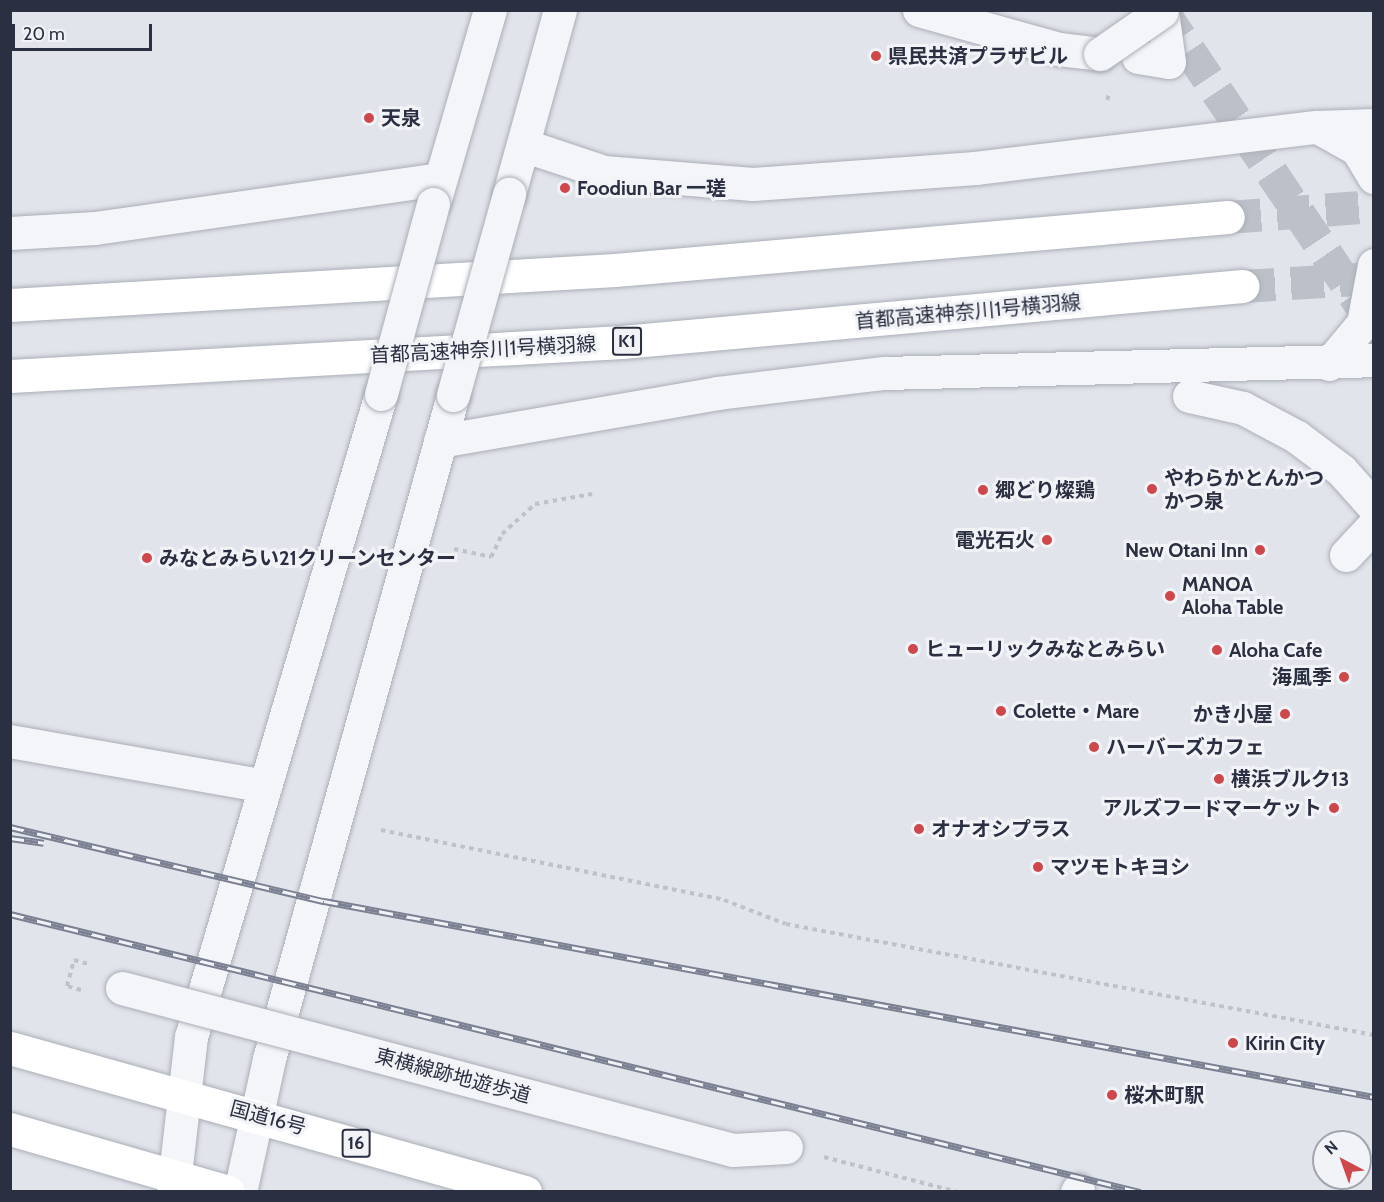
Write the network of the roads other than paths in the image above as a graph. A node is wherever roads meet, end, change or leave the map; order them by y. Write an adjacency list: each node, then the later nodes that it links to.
1 (490, 10): 9 (street)
2 (560, 10): 7 (street)
3 (919, 10): 4 (street, bridge)
4 (1138, 57)
5 (1374, 125): 6 (street)
6 (1316, 127): 7 (street); 8 (street)
7 (524, 145): 19 (street, bridge)
8 (1374, 177)
9 (437, 191): 11 (street); 24 (street, bridge)
10 (1228, 217): 14 (highway)
11 (10, 233)
12 (1374, 266): 16 (street)
13 (1242, 286): 17 (highway, 首都高速神奈川1号横羽線 / K1)
14 (10, 305)
15 (1374, 360): 16 (street)
16 (1329, 364): 19 (street)
17 (10, 376)
18 (1189, 396): 20 (street)
19 (440, 441): 28 (street)
20 (1374, 507)
21 (1374, 525): 22 (street)
22 (1346, 555)
23 (10, 741): 24 (street)
24 (265, 786): 27 (street)
25 (120, 994): 30 (street, 東横線跡地遊歩道, bridge)
26 (10, 1048): 27 (highway, 国道16号 / 16)
27 (186, 1095): 28 (highway, 国道16号 / 16); 31 (street)
28 (257, 1115): 33 (street); 34 (highway, 国道16号 / 16)
29 (10, 1129): 31 (highway)
30 (786, 1147)
31 (174, 1184): 32 (highway)
32 (228, 1191)
33 (240, 1191)
34 (525, 1191)

